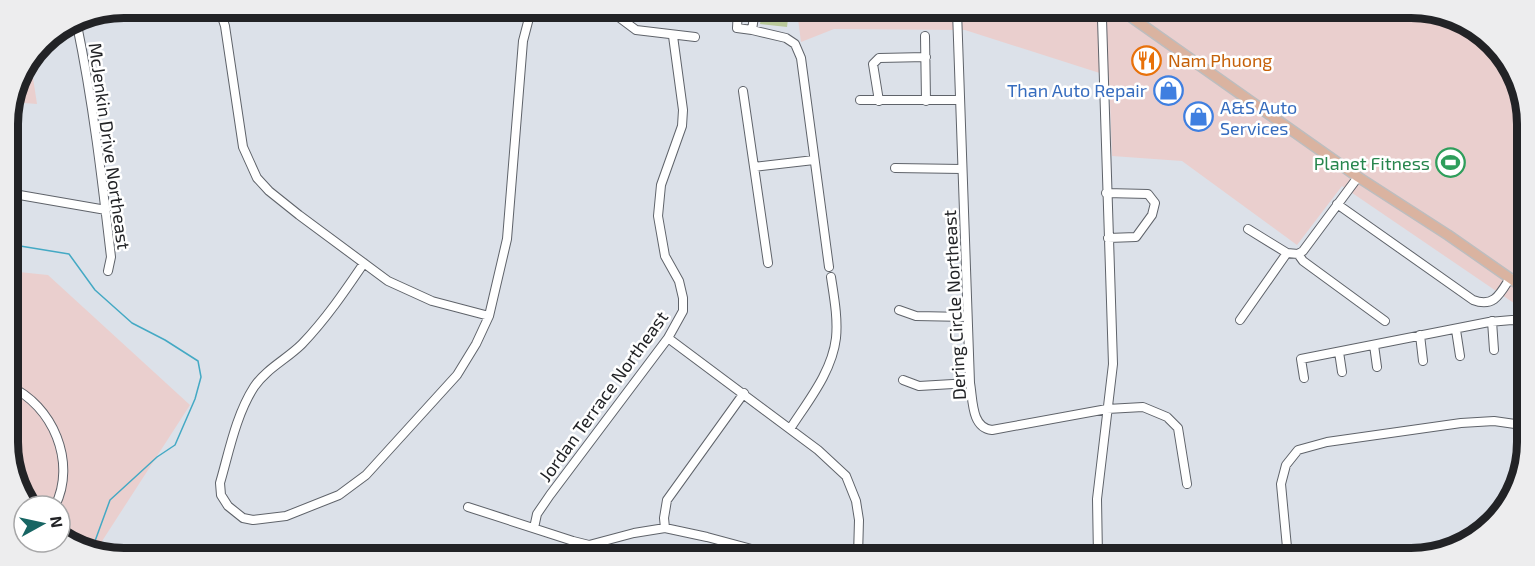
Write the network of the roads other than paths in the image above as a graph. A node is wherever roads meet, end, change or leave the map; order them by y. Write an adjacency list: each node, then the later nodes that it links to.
1 (222, 18): 33 (street)
2 (529, 18): 41 (street)
3 (620, 18): 11 (street)
4 (738, 18): 10 (street)
5 (754, 18): 10 (street)
6 (957, 18): 18 (street, Dering Circle Northeast)
7 (1102, 18): 25 (street)
8 (1133, 18): 24 (main road)
9 (78, 29): 28 (street, McJenkin Drive Northeast)
10 (752, 30): 20 (street)
11 (673, 36): 13 (street); 49 (street, Jordan Terrace Northeast)
12 (925, 36): 14 (street)
13 (696, 37)
14 (926, 57): 17 (street); 19 (street)
15 (742, 91): 21 (street)
16 (861, 100): 17 (street)
17 (879, 100): 19 (street)
18 (960, 100): 19 (street); 23 (street, Dering Circle Northeast)
19 (926, 101)
20 (814, 160): 21 (street); 35 (street)
21 (754, 167): 34 (street)
22 (895, 168): 23 (street)
23 (962, 169): 42 (street, Dering Circle Northeast)
24 (1358, 177): 27 (street); 38 (main road)
25 (1106, 194): 30 (street); 30 (street)
26 (18, 195): 28 (street)
27 (1337, 204): 32 (street); 38 (street)
28 (106, 210): 36 (street, McJenkin Drive Northeast)
29 (1248, 229): 31 (street)
30 (1108, 238): 62 (street)
31 (1287, 253): 32 (street); 43 (street)
32 (1298, 254): 44 (street)
33 (364, 263): 41 (street); 41 (street)
34 (768, 263)
35 (830, 267)
36 (108, 271)
37 (831, 277): 64 (street)
38 (1510, 278): 39 (main road)
39 (1517, 283)
40 (899, 310): 42 (street)
41 (489, 316)
42 (967, 317): 59 (street, Dering Circle Northeast)
43 (1240, 320)
44 (1385, 321)
45 (1492, 321): 46 (street); 47 (street); 51 (street)
46 (1517, 321)
47 (1456, 330): 48 (street); 53 (street)
48 (1420, 335): 50 (street); 54 (street)
49 (668, 338): 61 (street); 68 (street, Jordan Terrace Northeast)
50 (1374, 345): 52 (street); 55 (street)
51 (1494, 350)
52 (1339, 352): 56 (street); 57 (street)
53 (1460, 356)
54 (1423, 362)
55 (1377, 367)
56 (1342, 372)
57 (1304, 378)
58 (903, 380): 59 (street)
59 (970, 383): 62 (street, Dering Circle Northeast)
60 (18, 392): 66 (street)
61 (744, 393): 64 (street); 69 (street)
62 (1107, 410): 65 (street, Dering Circle Northeast); 72 (street)
63 (1517, 424): 73 (street)
64 (790, 429): 71 (street)
65 (1187, 484)
66 (60, 494)
67 (468, 507): 68 (street)
68 (534, 528): 69 (street)
69 (665, 528): 70 (street)
70 (748, 548)
71 (858, 548)
72 (1098, 548)
73 (1287, 548)

